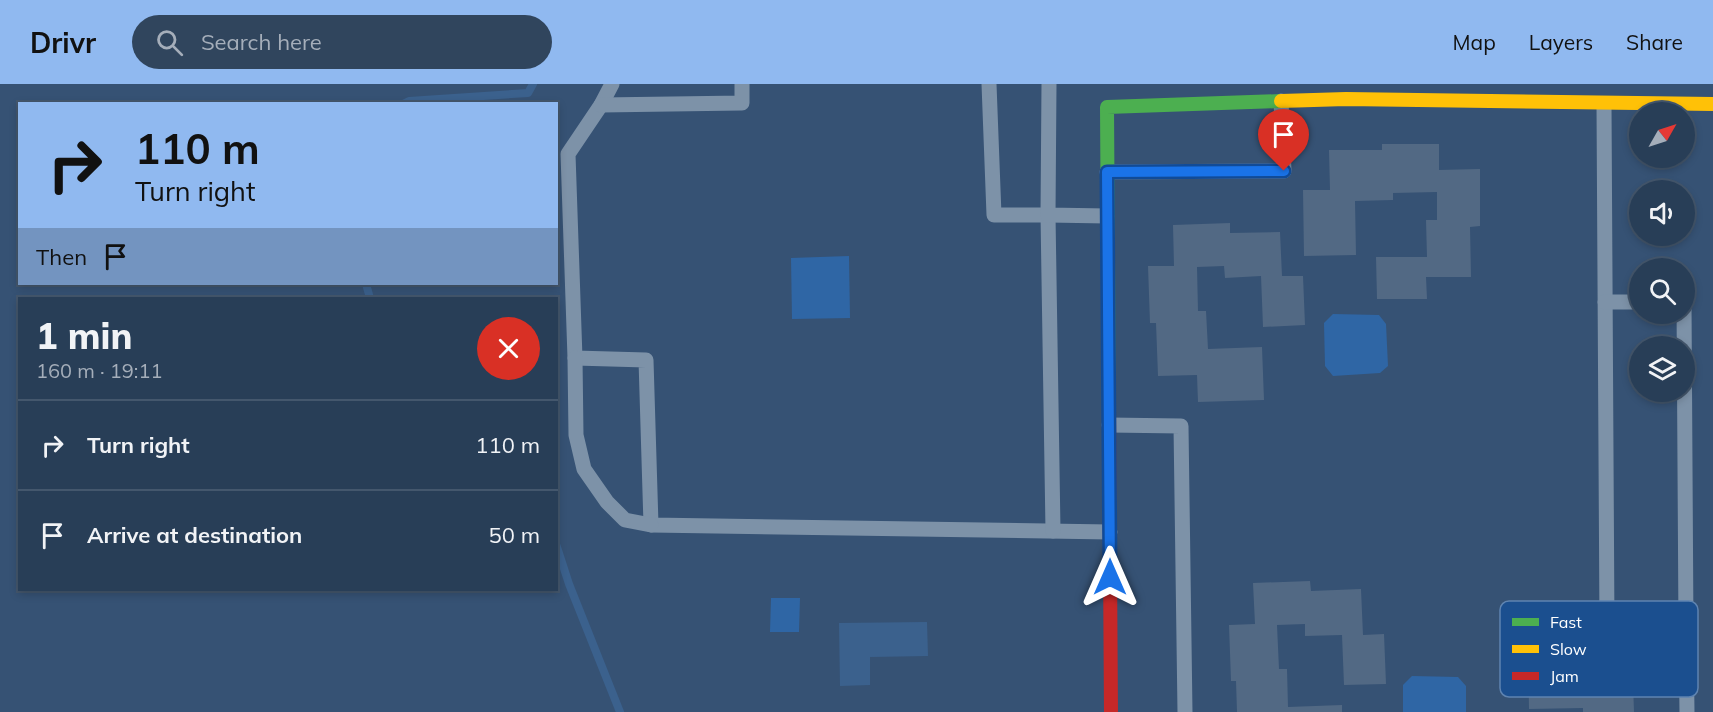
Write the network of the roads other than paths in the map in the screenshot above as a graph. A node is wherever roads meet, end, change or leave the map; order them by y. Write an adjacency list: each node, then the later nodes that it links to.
1 (612, 84): 11 (lane)
2 (742, 84): 11 (lane)
3 (990, 84): 14 (lane)
4 (1049, 84): 14 (lane)
5 (1646, 84): 7 (lane)
6 (1281, 101): 8 (street); 13 (street); 13 (lane)
7 (1647, 102)
8 (1604, 104): 12 (street); 16 (lane)
9 (1695, 104): 10 (street)
10 (1713, 104)
11 (601, 105): 19 (lane)
12 (1629, 105)
13 (1107, 172): 15 (street)
14 (1048, 215): 15 (lane); 22 (lane)
15 (1107, 216): 20 (street)
16 (1605, 302): 17 (lane); 24 (lane)
17 (1629, 302)
18 (1684, 324): 25 (lane)
19 (575, 358): 21 (lane); 21 (lane)
20 (1109, 425): 23 (street); 27 (lane)
21 (651, 525): 22 (lane)
22 (1053, 531): 23 (lane)
23 (1110, 532): 26 (street)
24 (1607, 601)
25 (1686, 601)
26 (1111, 712)
27 (1185, 712)

